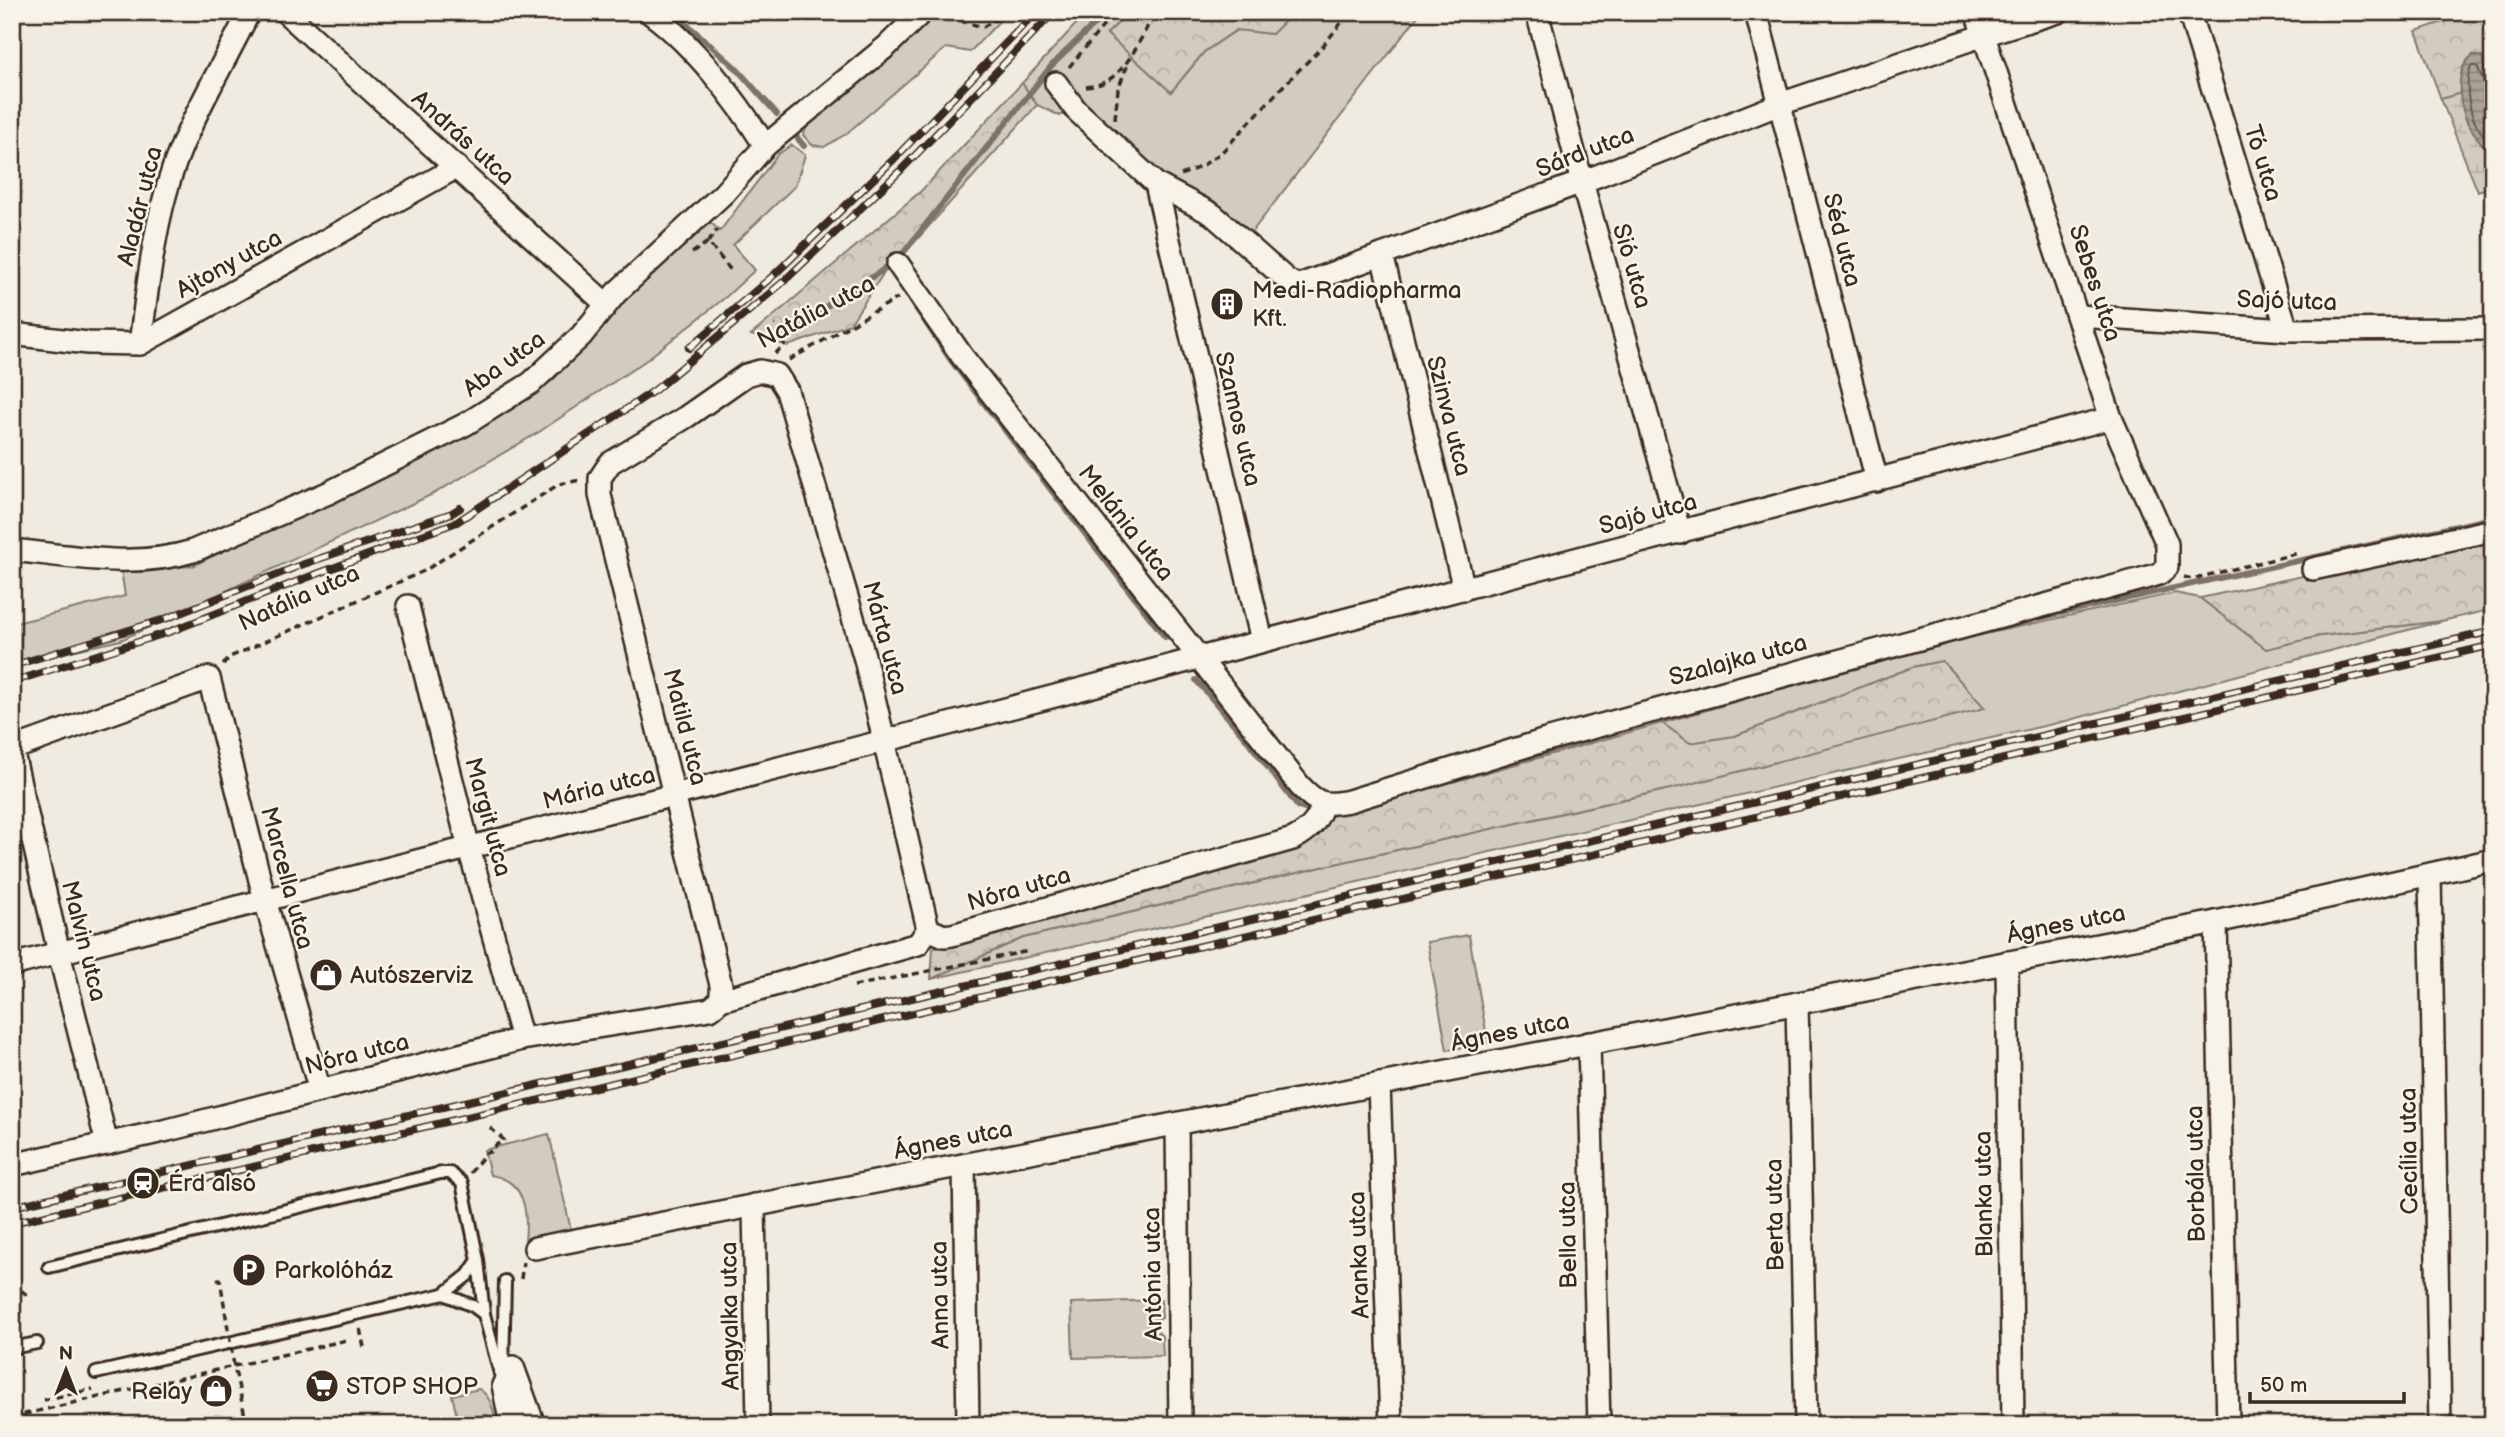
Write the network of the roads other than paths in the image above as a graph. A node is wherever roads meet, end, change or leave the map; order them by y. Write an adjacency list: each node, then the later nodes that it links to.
1 (249, 12): 24 (street, Aladár utca)
2 (285, 12): 14 (street, András utca)
3 (649, 12): 13 (street)
4 (922, 12): 13 (street, Aba utca)
5 (1537, 12): 15 (street, Sió utca)
6 (1756, 12): 12 (street, Séd utca)
7 (1976, 12): 10 (street, Sebes utca)
8 (2058, 12): 10 (street, Sárd utca)
9 (2189, 12): 22 (street, Tó utca)
10 (2000, 25): 12 (street, Sárd utca); 20 (street, Sebes utca)
11 (1056, 83): 16 (street)
12 (1780, 104): 15 (street, Sárd utca); 28 (street, Séd utca)
13 (765, 146): 19 (street, Aba utca)
14 (457, 167): 19 (street, András utca); 24 (street, Ajtony utca)
15 (1581, 182): 17 (street, Sárd utca); 30 (street, Sió utca)
16 (1156, 184): 17 (street, Sárd utca); 36 (street, Szamos utca)
17 (1382, 255): 34 (street, Szinva utca)
18 (898, 264): 37 (street, Melánia utca)
19 (606, 304): 31 (street, Aba utca)
20 (2079, 316): 22 (street, Sajó utca); 26 (street, Sebes utca)
21 (2493, 329): 22 (street, Sajó utca)
22 (2287, 330)
23 (12, 334): 24 (street)
24 (140, 344)
25 (764, 371): 27 (street, Natália utca); 38 (street, Márta utca)
26 (2111, 418): 28 (street, Sajó utca); 33 (street, Sebes utca)
27 (605, 471): 40 (street, Matild utca)
28 (1877, 481): 30 (street, Sajó utca)
29 (2493, 530): 32 (street)
30 (1680, 533): 34 (street, Sajó utca)
31 (12, 550)
32 (2310, 560)
33 (2167, 567): 41 (street, Szalajka utca)
34 (1465, 589): 36 (street, Sajó utca)
35 (408, 606): 42 (street, Margit utca)
36 (1262, 641): 37 (street, Sajó utca)
37 (1198, 657): 38 (street, Mária utca); 41 (street, Melánia utca)
38 (884, 741): 40 (street, Mária utca); 47 (street, Márta utca)
39 (12, 749): 45 (street, Marcella utca); 48 (street, Malvin utca)
40 (675, 795): 42 (street, Mária utca); 51 (street, Matild utca)
41 (1321, 811): 47 (street, Nóra utca)
42 (469, 848): 45 (street, Mária utca); 53 (street, Margit utca)
43 (2493, 860): 44 (street, Ágnes utca)
44 (2430, 876): 46 (street, Ágnes utca); 72 (street, Cecília utca)
45 (265, 900): 48 (street, Mária utca); 56 (street, Marcella utca)
46 (2216, 922): 49 (street, Ágnes utca); 82 (street, Borbála utca)
47 (928, 929): 51 (street, Nóra utca)
48 (58, 953): 50 (street, Mária utca); 58 (street, Malvin utca)
49 (2007, 962): 52 (street, Ágnes utca); 81 (street, Blanka utca)
50 (12, 965)
51 (718, 1002): 53 (street, Nóra utca)
52 (1797, 1003): 54 (street, Ágnes utca); 80 (street, Berta utca)
53 (522, 1039): 56 (street, Nóra utca)
54 (1589, 1043): 55 (street, Ágnes utca); 79 (street, Bella utca)
55 (1380, 1084): 57 (street, Ágnes utca); 78 (street, Aranka utca)
56 (320, 1091): 58 (street, Nóra utca)
57 (1177, 1124): 60 (street, Ágnes utca); 77 (street, Antónia utca)
58 (107, 1144): 59 (street, Nóra utca)
59 (12, 1165)
60 (964, 1165): 61 (street, Ágnes utca); 76 (street, Anna utca)
61 (754, 1205): 62 (street, Ágnes utca); 75 (street, Angyalka utca)
62 (535, 1248)
63 (478, 1260): 64 (lane); 66 (lane); 67 (lane)
64 (49, 1267)
65 (505, 1281): 71 (lane)
66 (444, 1294): 67 (lane); 70 (lane)
67 (484, 1314): 71 (lane)
68 (37, 1343): 69 (lane)
69 (12, 1348)
70 (96, 1373)
71 (508, 1376): 73 (street); 74 (street)
72 (2440, 1414)
73 (511, 1425)
74 (534, 1425)
75 (758, 1425)
76 (968, 1425)
77 (1181, 1425)
78 (1391, 1425)
79 (1599, 1425)
80 (1806, 1425)
81 (2013, 1425)
82 (2228, 1425)

